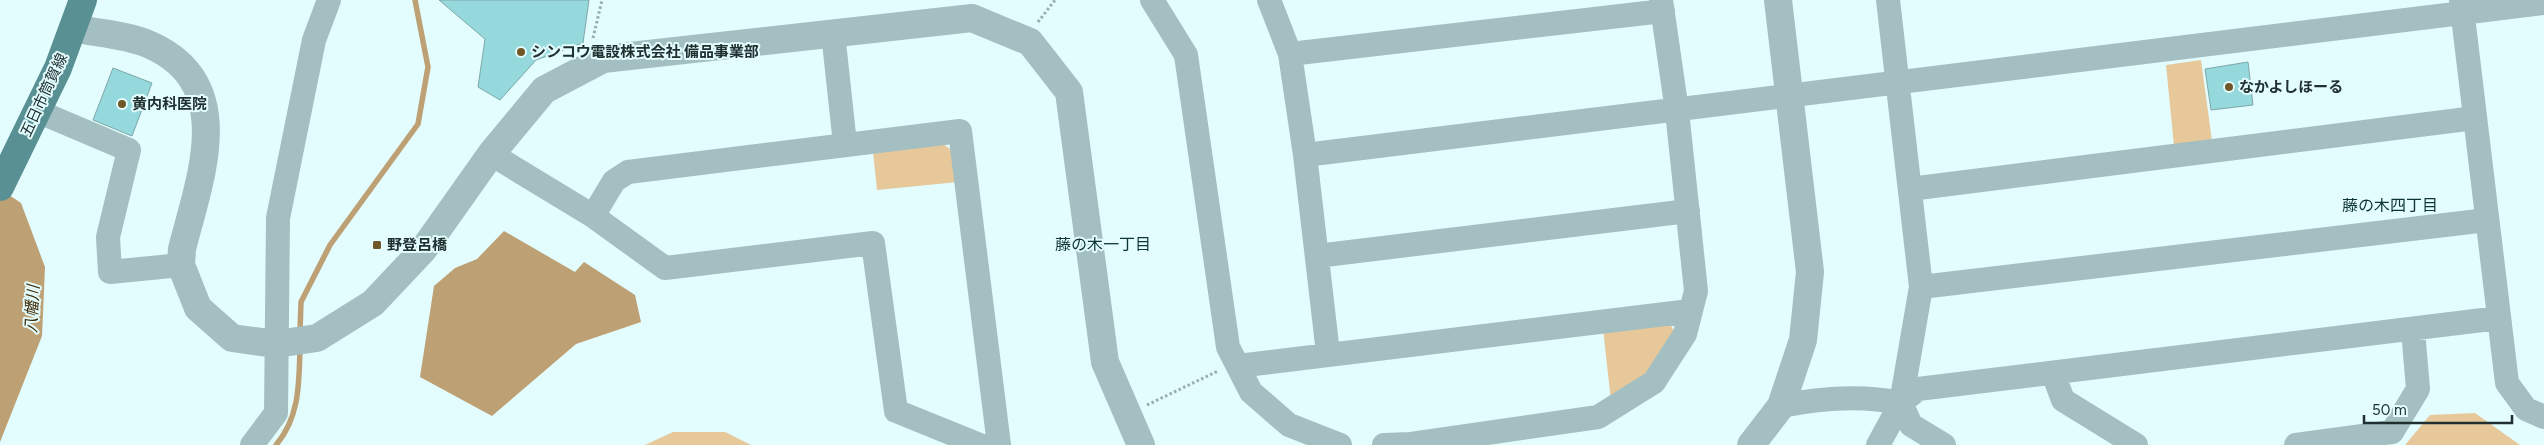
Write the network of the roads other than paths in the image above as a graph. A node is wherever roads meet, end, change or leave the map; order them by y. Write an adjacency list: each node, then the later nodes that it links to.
1 (82, 0): 10 (main road, 五日市筒賀線)
2 (329, 0): 32 (street)
3 (1152, 0): 34 (street)
4 (1269, 0): 12 (street)
5 (1778, 0): 14 (street)
6 (1888, 0): 13 (street)
7 (2544, 3): 9 (street)
8 (1662, 5): 12 (street); 16 (street)
9 (2462, 7): 13 (street); 17 (street)
10 (73, 28): 15 (main road, 五日市筒賀線); 27 (street)
11 (833, 33): 18 (street); 19 (street); 43 (street)
12 (1290, 54): 20 (street)
13 (1898, 84): 14 (street); 22 (street)
14 (1789, 96): 16 (street); 37 (street)
15 (37, 111): 21 (main road, 五日市筒賀線); 27 (street)
16 (1677, 111): 20 (street); 23 (street)
17 (2475, 118): 22 (street); 25 (street)
18 (845, 144): 24 (street); 42 (street)
19 (491, 154): 24 (street); 32 (street)
20 (1305, 155): 26 (street)
21 (4, 179)
22 (1910, 189): 28 (street)
23 (1688, 211): 26 (street); 29 (street)
24 (593, 216): 41 (street)
25 (2487, 220): 28 (street); 30 (street)
26 (1317, 256): 33 (street)
27 (181, 265): 32 (street)
28 (1921, 287): 36 (street)
29 (1690, 311): 33 (street); 39 (street)
30 (2499, 318): 31 (street); 38 (street)
31 (2413, 330): 35 (street); 50 (street)
32 (282, 343): 40 (street)
33 (1328, 354): 34 (street)
34 (1238, 364): 44 (street)
35 (2053, 373): 36 (street); 49 (street)
36 (1901, 403): 37 (street); 47 (street); 48 (street)
37 (1781, 406): 46 (street)
38 (2544, 418)
39 (1411, 444): 45 (street)
40 (252, 445)
41 (980, 445)
42 (999, 445)
43 (1142, 445)
44 (1340, 445)
45 (1384, 445)
46 (1751, 445)
47 (1878, 445)
48 (1944, 445)
49 (2136, 445)
50 (2296, 445)

